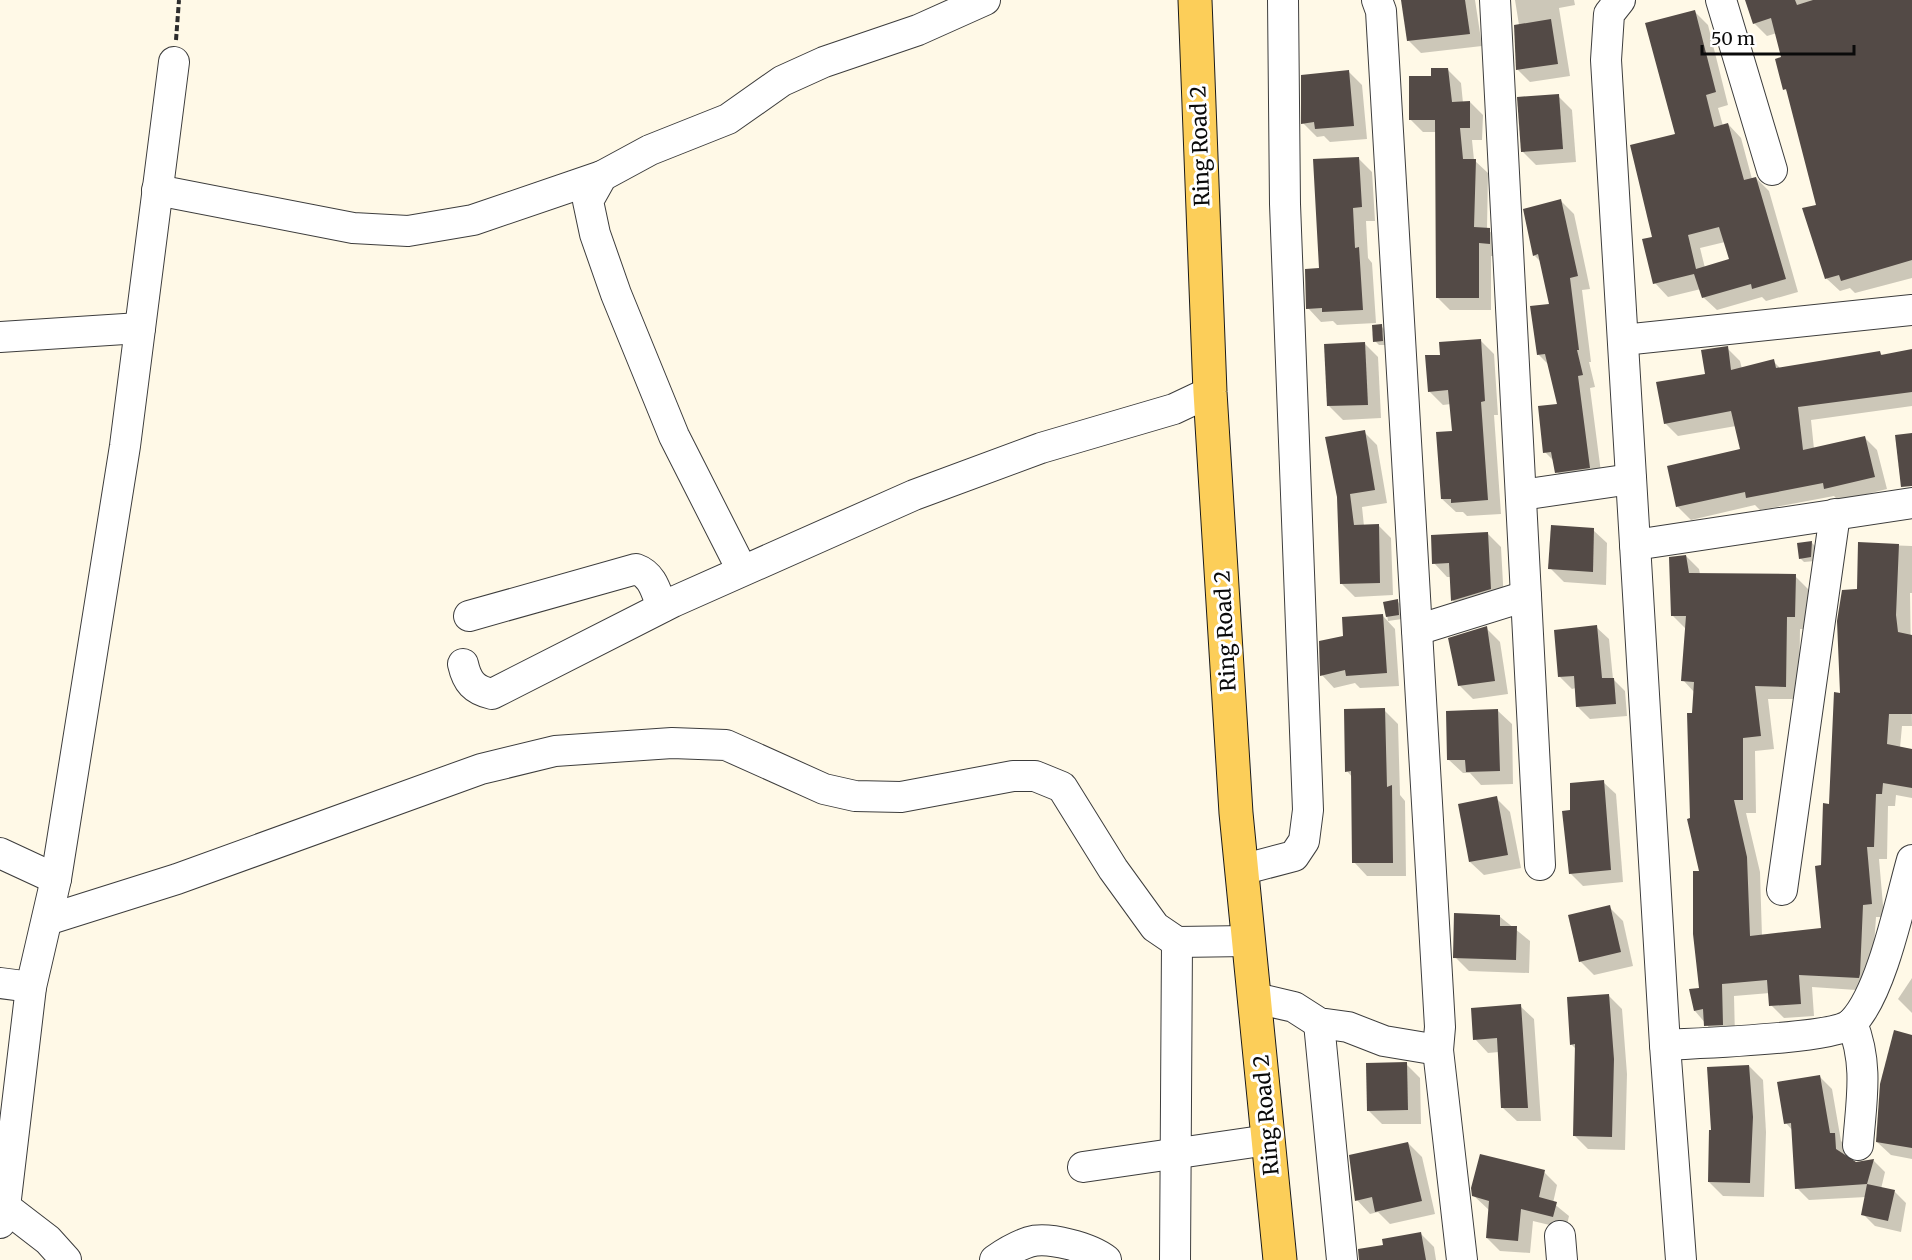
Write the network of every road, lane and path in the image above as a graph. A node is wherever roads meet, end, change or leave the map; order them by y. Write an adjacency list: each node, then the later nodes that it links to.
1 (179, 0): 9 (path)
2 (985, 0): 11 (street)
3 (1195, 0): 17 (main road, Ring Road 2)
4 (1283, 0): 32 (street)
5 (1377, 0): 27 (street)
6 (1495, 0): 19 (street)
7 (1620, 0): 16 (street)
8 (1721, 0): 10 (street)
9 (174, 62): 12 (street)
10 (1772, 170)
11 (602, 176): 12 (street); 23 (street)
12 (157, 190): 14 (street)
13 (1912, 310): 16 (street)
14 (140, 328): 15 (street); 33 (street)
15 (0, 337)
16 (1623, 340): 18 (street)
17 (1210, 392): 23 (street); 32 (main road, Ring Road 2)
18 (1631, 479): 19 (street); 22 (street)
19 (1521, 495): 24 (street)
20 (1912, 502): 21 (street)
21 (1835, 514): 22 (street); 34 (street)
22 (1635, 545): 43 (street)
23 (742, 570): 25 (street)
24 (1526, 596): 27 (street); 31 (street)
25 (662, 607): 26 (street); 28 (street)
26 (469, 616)
27 (1417, 630): 44 (street)
28 (463, 664)
29 (0, 853): 33 (street)
30 (1912, 860): 42 (street)
31 (1540, 865)
32 (1241, 870): 36 (main road, Ring Road 2)
33 (56, 879): 35 (street)
34 (1782, 890)
35 (47, 920): 37 (street); 39 (street)
36 (1248, 941): 37 (street); 40 (main road, Ring Road 2)
37 (1178, 942): 47 (street)
38 (0, 983): 39 (street)
39 (31, 987): 49 (street)
40 (1255, 998): 41 (street); 45 (main road, Ring Road 2)
41 (1320, 1023): 44 (street); 55 (street)
42 (1852, 1023): 43 (street); 46 (street)
43 (1665, 1046): 57 (street)
44 (1438, 1050): 56 (street)
45 (1268, 1140): 47 (street); 54 (main road, Ring Road 2)
46 (1858, 1145)
47 (1176, 1152): 48 (street); 53 (street)
48 (1083, 1167)
49 (2, 1215): 50 (street)
50 (66, 1260)
51 (995, 1260): 52 (street)
52 (1106, 1260)
53 (1175, 1260)
54 (1280, 1260)
55 (1342, 1260)
56 (1462, 1260)
57 (1681, 1260)

